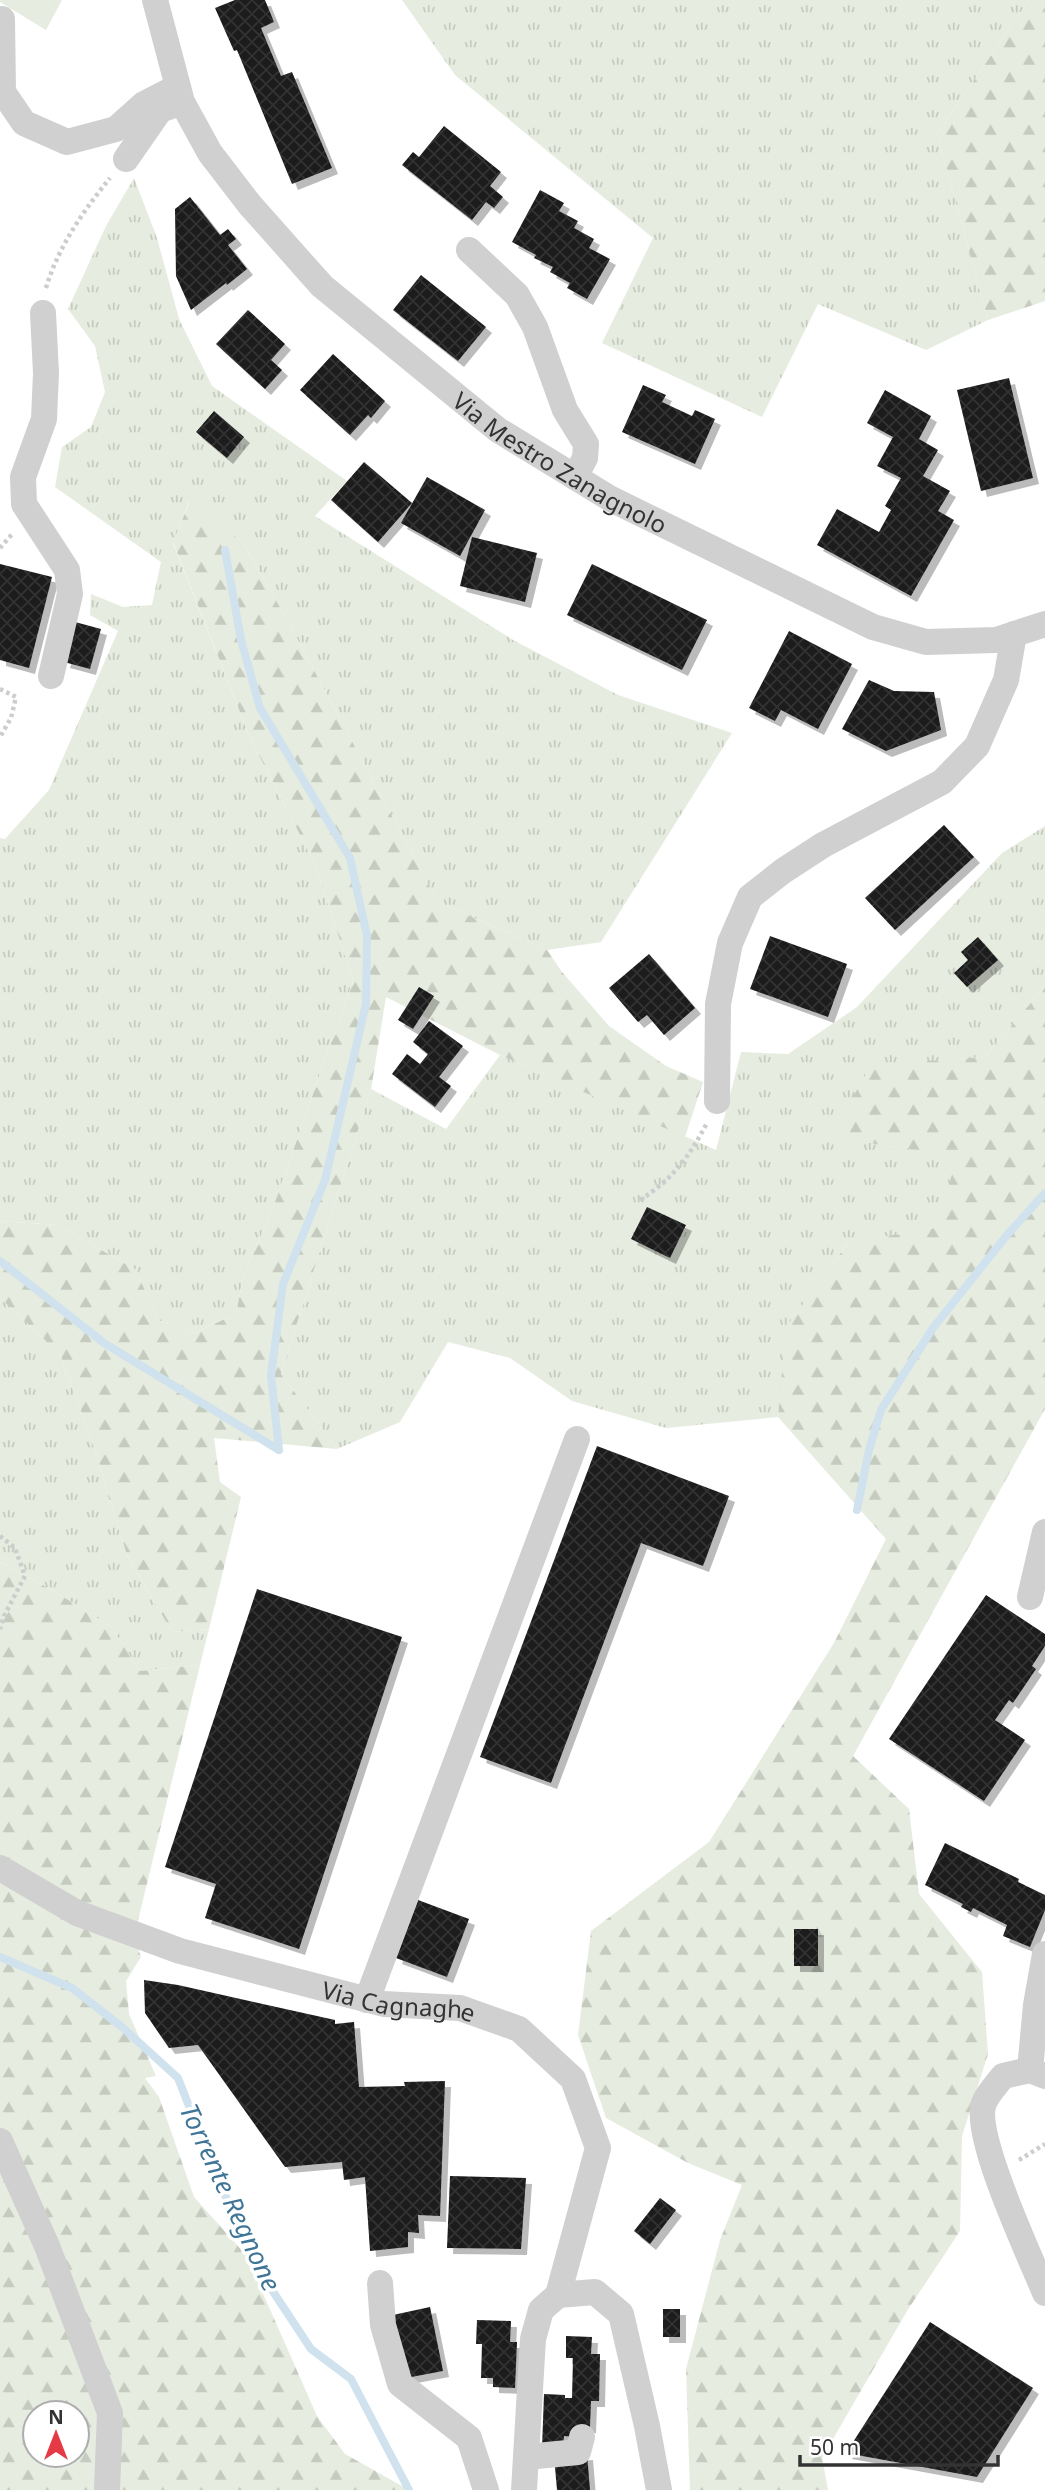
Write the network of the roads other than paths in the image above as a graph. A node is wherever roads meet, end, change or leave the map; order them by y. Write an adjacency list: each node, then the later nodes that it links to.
1 (155, 0): 3 (street)
2 (2, 19): 3 (street)
3 (179, 94): 4 (street); 7 (street, Via Mestro Zanagnolo)
4 (126, 159)
5 (469, 250): 7 (street)
6 (43, 313): 10 (street)
7 (575, 477): 9 (street, Via Mestro Zanagnolo)
8 (1045, 624): 9 (street, Via Mestro Zanagnolo)
9 (1014, 634): 11 (street)
10 (51, 676)
11 (717, 1101)
12 (577, 1438): 17 (street)
13 (1045, 1532): 14 (street)
14 (1030, 1597)
15 (0, 1868): 17 (street, Via Cagnaghe)
16 (1045, 1954): 18 (street)
17 (367, 2000): 22 (street, Via Cagnaghe)
18 (1037, 2073): 21 (street)
19 (0, 2141): 25 (street)
20 (380, 2283): 26 (street)
21 (1045, 2293)
22 (558, 2295): 24 (street); 28 (street)
23 (582, 2437): 24 (street)
24 (526, 2457): 27 (street)
25 (107, 2490)
26 (486, 2490)
27 (524, 2490)
28 (659, 2490)

